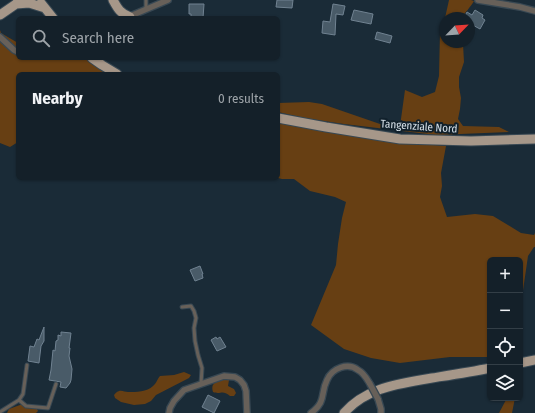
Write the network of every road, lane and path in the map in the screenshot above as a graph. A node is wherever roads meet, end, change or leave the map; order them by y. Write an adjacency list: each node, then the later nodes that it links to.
1 (39, 0): 7 (main road)
2 (113, 0): 10 (main road)
3 (146, 0): 8 (lane)
4 (168, 0): 8 (street)
5 (478, 0): 9 (street)
6 (17, 2): 7 (main road); 11 (main road)
7 (45, 8): 12 (main road)
8 (146, 10): 13 (street)
9 (535, 11)
10 (118, 14)
11 (0, 15)
12 (51, 16)
13 (131, 16)
14 (0, 37): 15 (street)
15 (16, 51)
16 (95, 60): 17 (main road)
17 (114, 72)
18 (280, 118): 19 (main road, Tangenziale Nord)
19 (535, 139)
20 (182, 307): 26 (lane)
21 (535, 360): 22 (main road)
22 (523, 362)
23 (27, 365): 27 (lane)
24 (487, 369): 34 (main road)
25 (56, 384): 28 (lane)
26 (201, 384): 31 (street); 32 (street)
27 (20, 400): 28 (lane); 29 (lane)
28 (48, 408): 30 (lane)
29 (0, 413)
30 (45, 413)
31 (169, 413)
32 (247, 413)
33 (311, 413): 35 (street, bridge)
34 (344, 413)
35 (381, 413)

